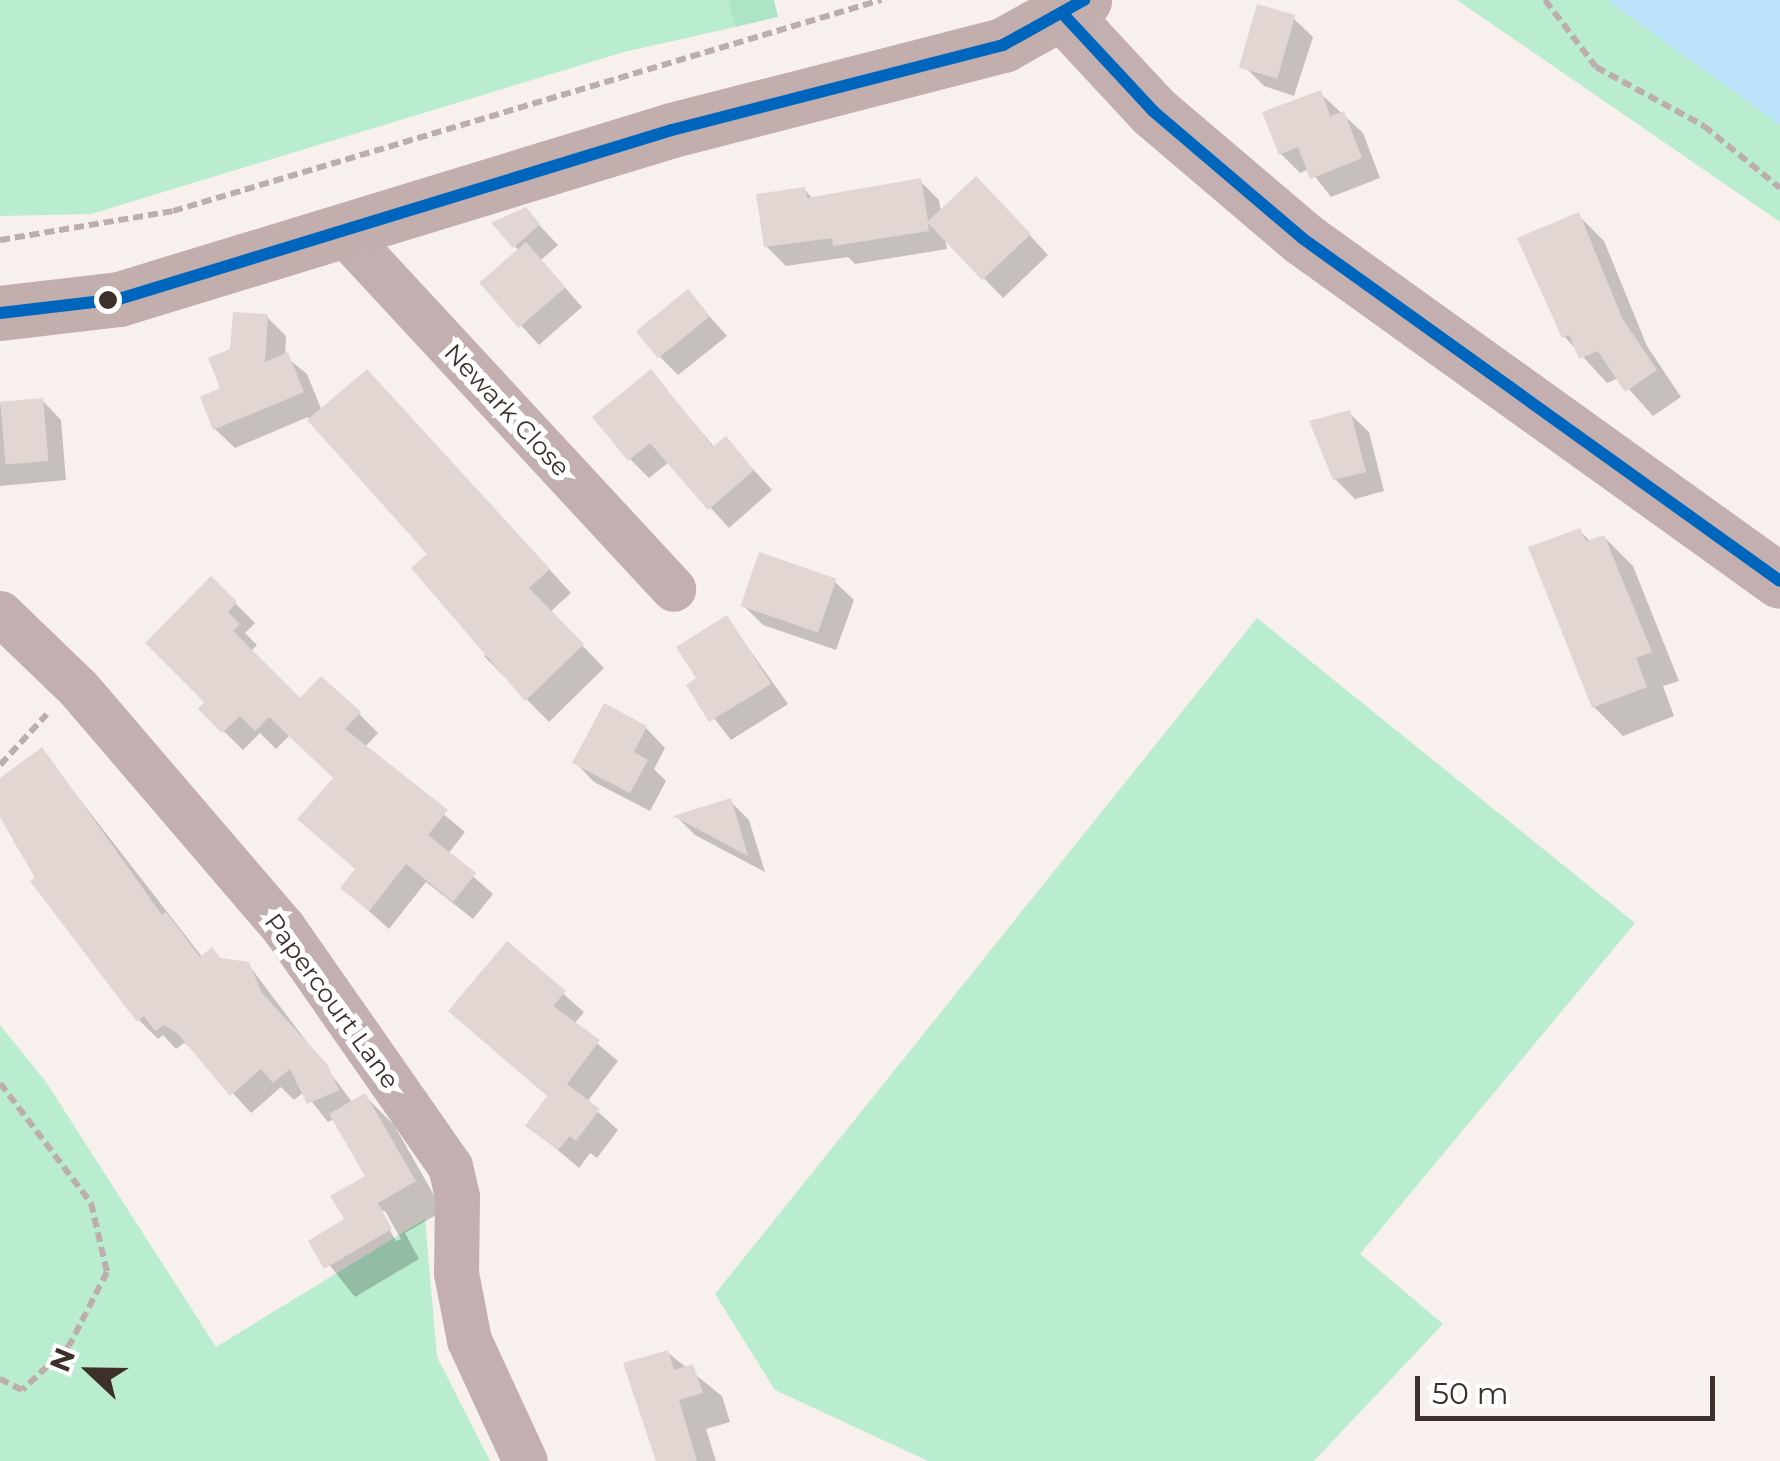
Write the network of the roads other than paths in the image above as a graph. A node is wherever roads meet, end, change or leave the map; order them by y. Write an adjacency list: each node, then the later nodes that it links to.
1 (1074, 7): 2 (main road); 4 (street)
2 (341, 230): 3 (main road); 5 (street, Newark Close)
3 (0, 313)
4 (1780, 581)
5 (674, 589)
6 (0, 613): 7 (street, Papercourt Lane)
7 (524, 1461)

